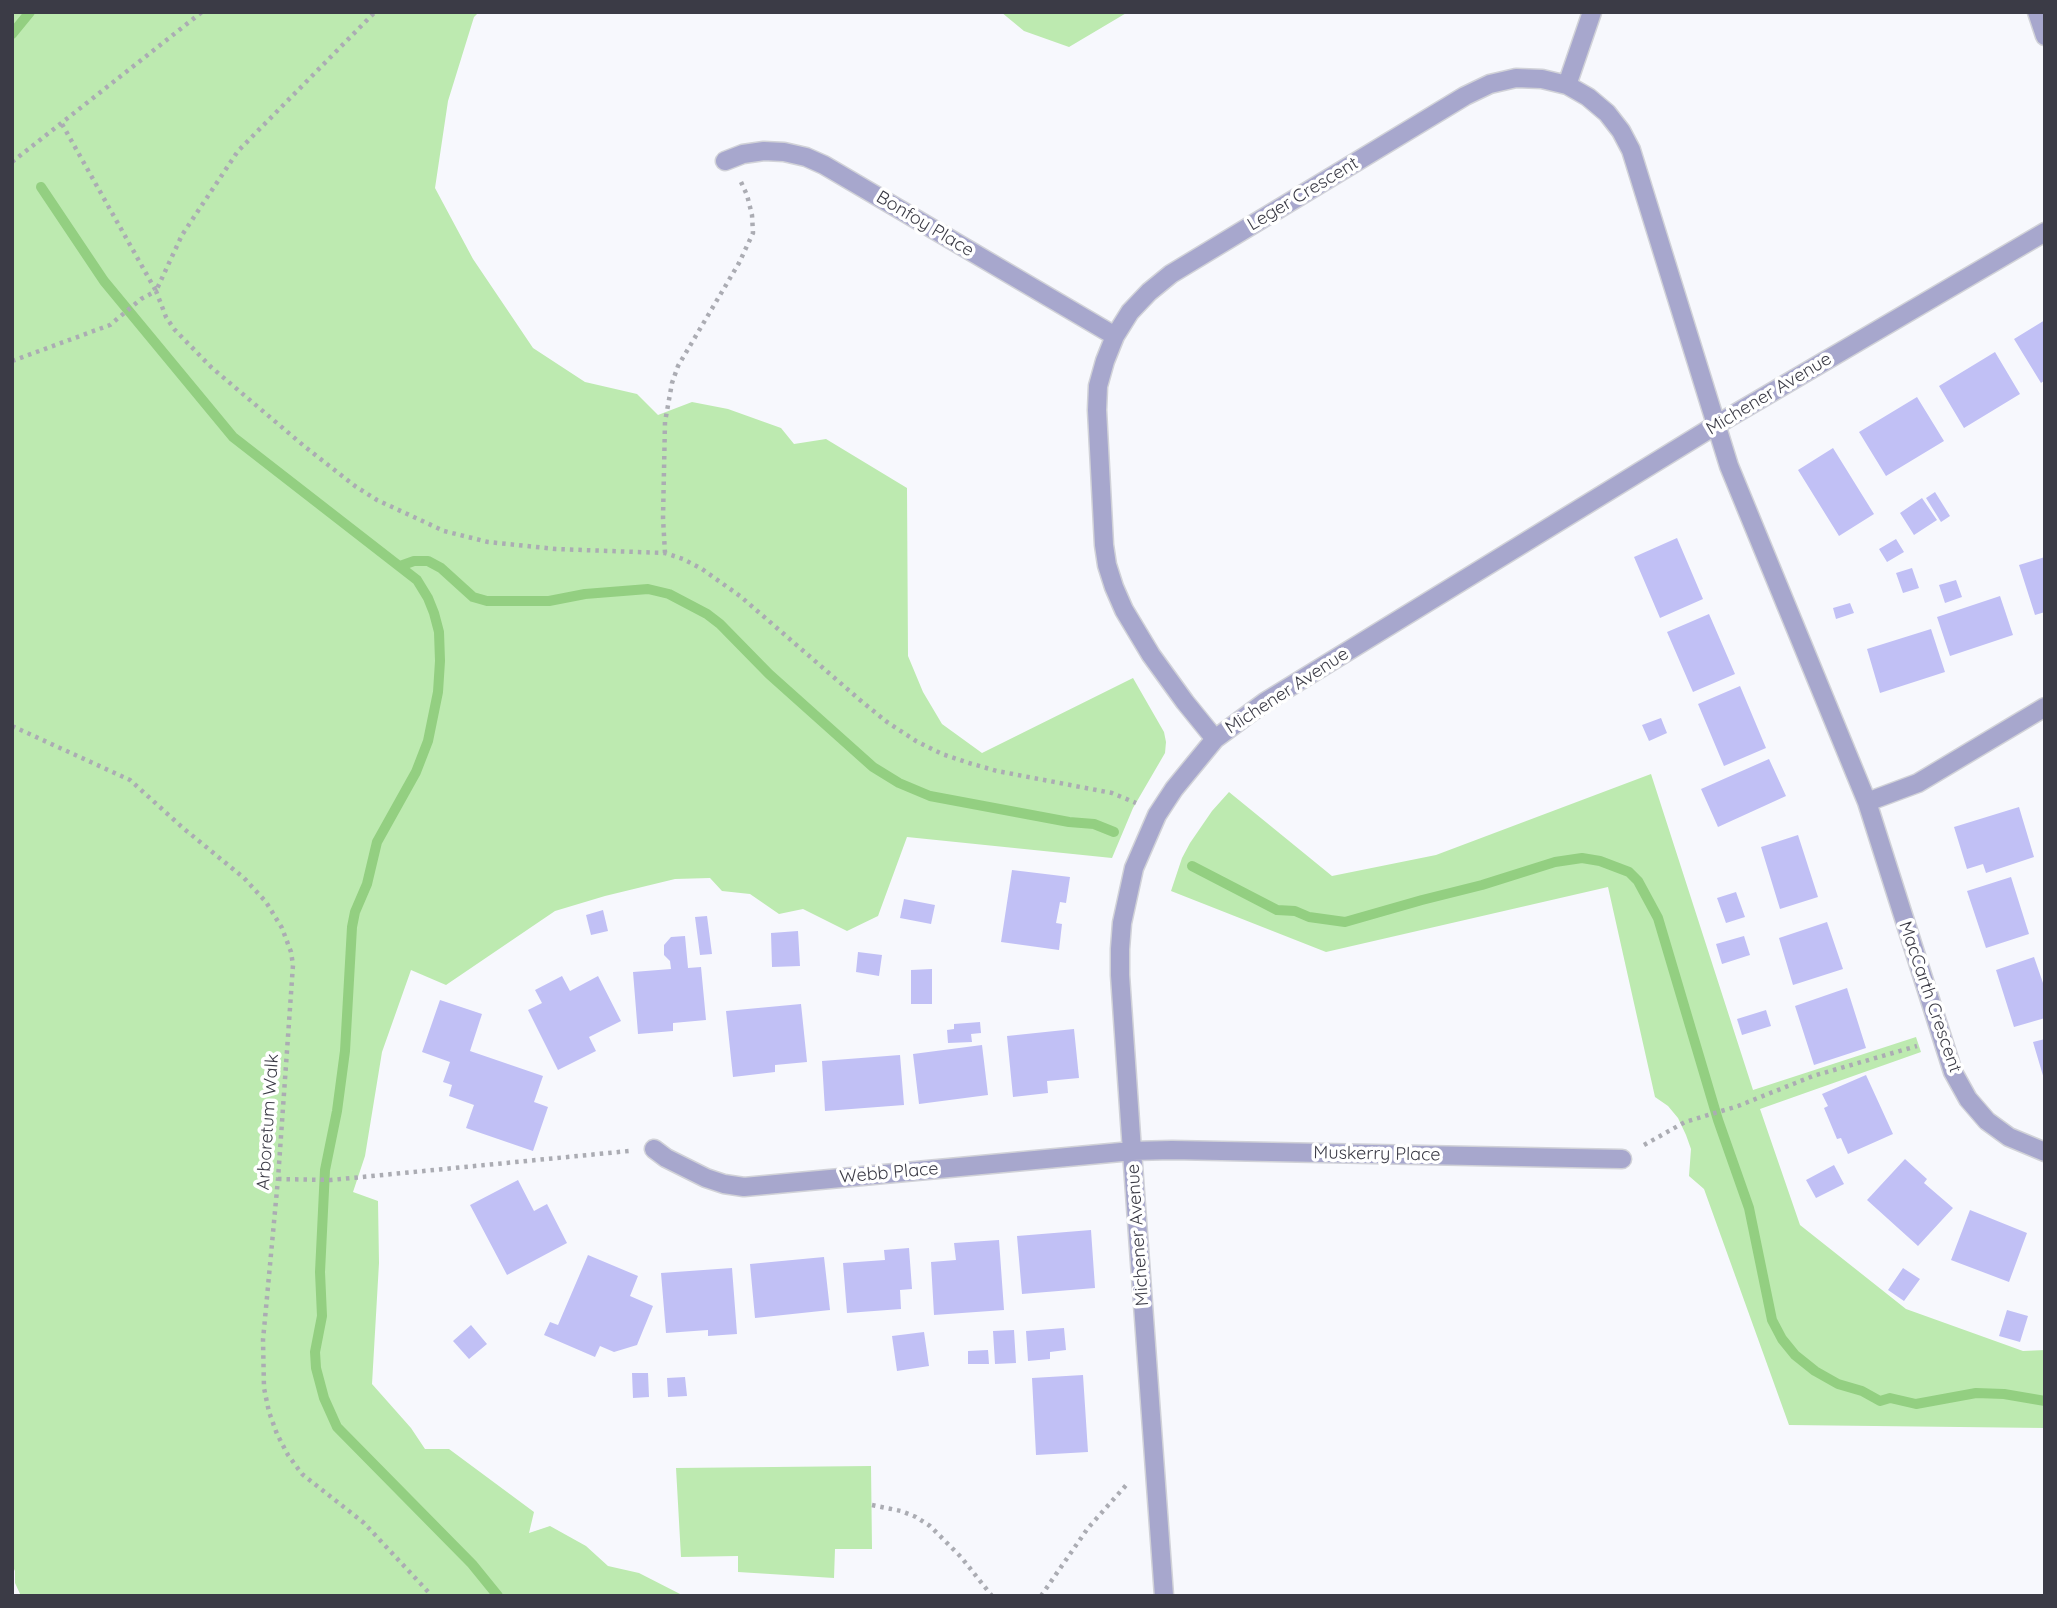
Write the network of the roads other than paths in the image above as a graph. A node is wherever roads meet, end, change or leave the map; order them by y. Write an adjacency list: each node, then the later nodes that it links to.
1 (1592, 12): 4 (street)
2 (2037, 12): 3 (street)
3 (2045, 36)
4 (1567, 85): 7 (street, Leger Crescent); 8 (street, Leger Crescent)
5 (725, 161): 7 (street, Bonfoy Place)
6 (2045, 232): 8 (street, Michener Avenue)
7 (1115, 336): 10 (street, Leger Crescent)
8 (1716, 425): 10 (street, Michener Avenue); 11 (street, MacCarth Crescent)
9 (2045, 707): 11 (street)
10 (1215, 739): 13 (street, Michener Avenue)
11 (1867, 802): 14 (street, MacCarth Crescent)
12 (654, 1149): 13 (street, Webb Place)
13 (1132, 1151): 15 (street, Muskerry Place); 16 (street, Michener Avenue)
14 (2045, 1152)
15 (1622, 1159)
16 (1164, 1596)

